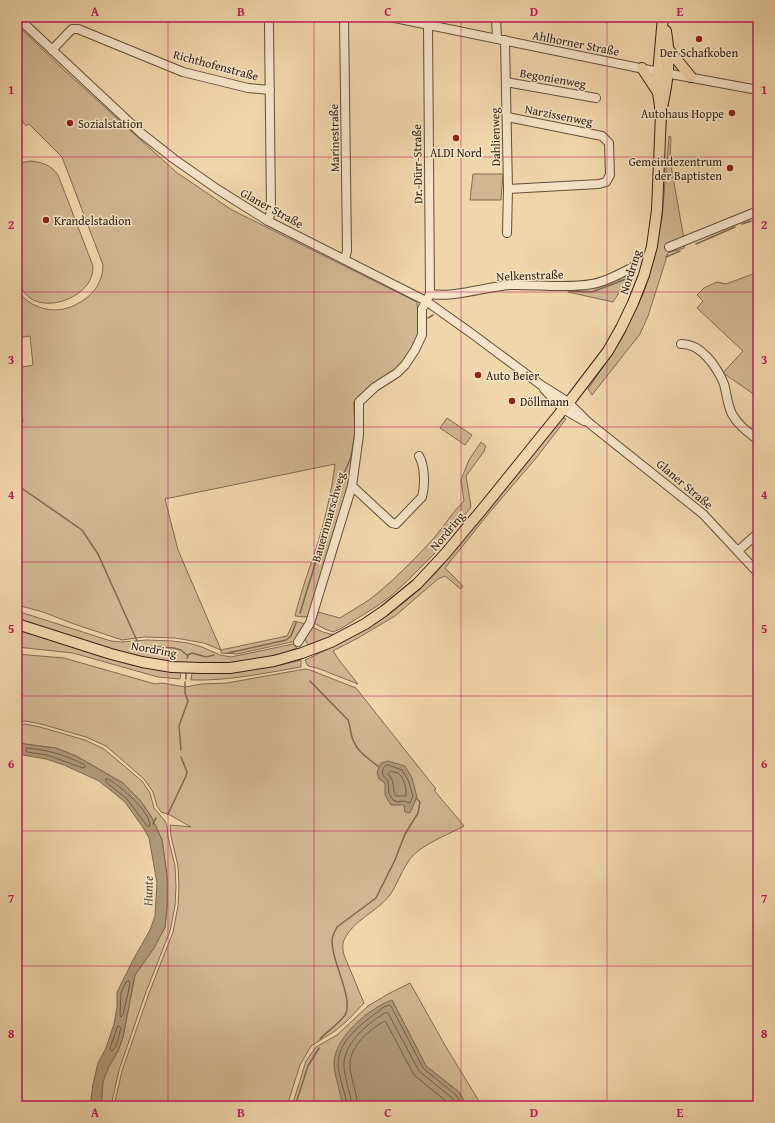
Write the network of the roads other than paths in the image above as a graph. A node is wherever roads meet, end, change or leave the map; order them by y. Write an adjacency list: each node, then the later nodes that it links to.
1 (17, 17): 9 (street, Glaner Straße)
2 (344, 17): 26 (street, Marinestraße)
3 (390, 17): 7 (street, Ahlhorner Straße)
4 (496, 17): 8 (street, Dahlienweg)
5 (663, 17): 10 (main road); 12 (main road)
6 (269, 24): 15 (street)
7 (428, 25): 8 (street, Ahlhorner Straße); 28 (street, Dr.-Dürr-Straße)
8 (501, 39): 11 (street, Ahlhorner Straße); 14 (street, Dahlienweg)
9 (52, 50): 15 (street, Richthofenstraße); 23 (street, Glaner Straße)
10 (669, 50): 12 (main road); 13 (main road)
11 (642, 68): 12 (street, Ahlhorner Straße); 17 (main road)
12 (663, 72): 13 (street, Ahlhorner Straße); 17 (main road, Nordring); 19 (main road, Nordring)
13 (691, 77): 16 (street, Ahlhorner Straße)
14 (506, 82): 18 (street, Begonienweg); 20 (street, Dahlienweg)
15 (270, 90): 23 (street)
16 (758, 90)
17 (657, 91): 19 (main road, Nordring)
18 (596, 98)
19 (661, 114): 30 (main road, Nordring)
20 (507, 117): 21 (street, Dahlienweg); 21 (street, Narzissenweg)
21 (508, 189): 24 (street, Dahlienweg)
22 (758, 211): 25 (street)
23 (268, 221): 26 (street, Glaner Straße)
24 (507, 233)
25 (669, 247)
26 (346, 259): 28 (street, Glaner Straße)
27 (629, 269): 28 (street, Nelkenstraße)
28 (428, 298): 30 (street, Glaner Straße); 33 (street, Bauernmarschweg)
29 (681, 344): 31 (street)
30 (566, 405): 35 (street, Glaner Straße); 37 (main road, Nordring)
31 (758, 440)
32 (419, 456): 33 (street)
33 (352, 486): 38 (street, Bauernmarschweg)
34 (758, 533): 35 (street)
35 (738, 550): 36 (street, Glaner Straße)
36 (758, 573)
37 (17, 624)
38 (298, 642)

